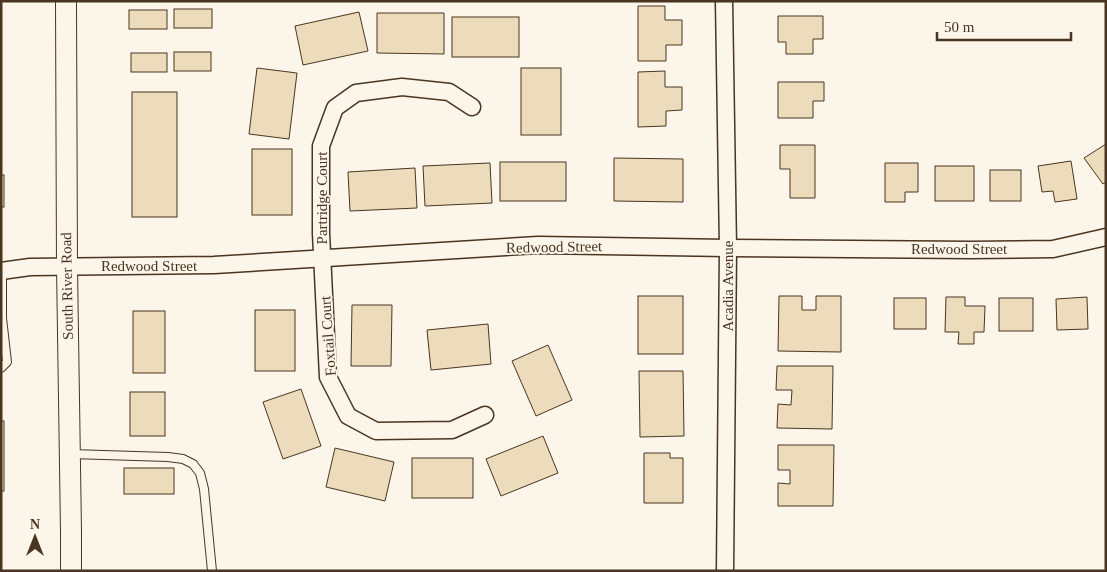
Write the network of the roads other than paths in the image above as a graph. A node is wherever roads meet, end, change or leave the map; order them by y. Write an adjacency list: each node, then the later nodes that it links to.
1 (66, 1): 7 (street, South River Road)
2 (724, 1): 5 (street, Acadia Avenue)
3 (472, 107): 6 (street, Partridge Court)
4 (1106, 237): 5 (street, Redwood Street)
5 (728, 248): 6 (street, Redwood Street); 15 (street, Acadia Avenue)
6 (322, 258): 7 (street, Redwood Street); 11 (street, Foxtail Court)
7 (67, 267): 8 (street, Redwood Street); 12 (street, South River Road)
8 (1, 271): 9 (lane)
9 (2, 318): 10 (lane)
10 (1, 368)
11 (485, 415)
12 (70, 454): 13 (street, South River Road); 14 (lane)
13 (71, 571)
14 (212, 571)
15 (725, 571)

